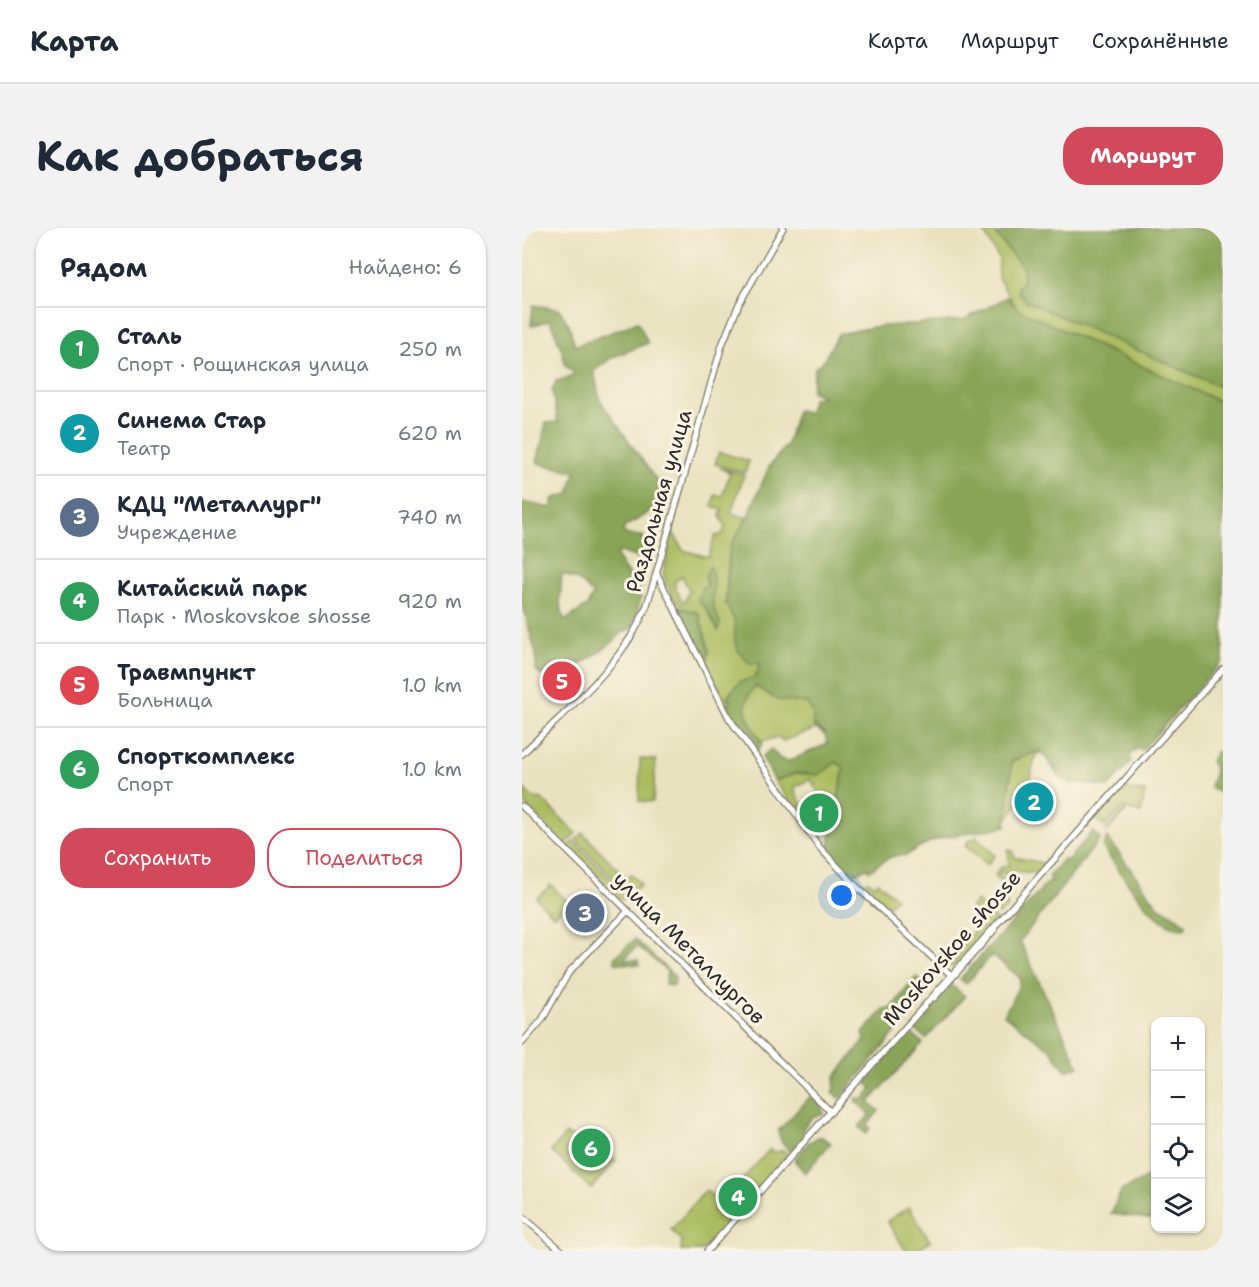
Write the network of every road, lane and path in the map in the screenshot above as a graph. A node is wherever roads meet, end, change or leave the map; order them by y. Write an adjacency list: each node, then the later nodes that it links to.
1 (783, 228): 2 (main road, Раздольная улица)
2 (657, 574): 3 (main road); 4 (main road, Раздольная улица)
3 (665, 589): 4 (main road); 9 (main road)
4 (651, 591): 6 (main road, Раздольная улица)
5 (1223, 670): 9 (main road, Moskovskoe shosse)
6 (522, 754)
7 (522, 806): 8 (main road, улица Металлургов)
8 (628, 911): 10 (main road); 11 (main road, улица Металлургов)
9 (951, 976): 11 (main road, Moskovskoe shosse)
10 (522, 1043)
11 (831, 1112): 14 (main road, Moskovskoe shosse)
12 (522, 1216): 13 (main road)
13 (562, 1251)
14 (708, 1251)

